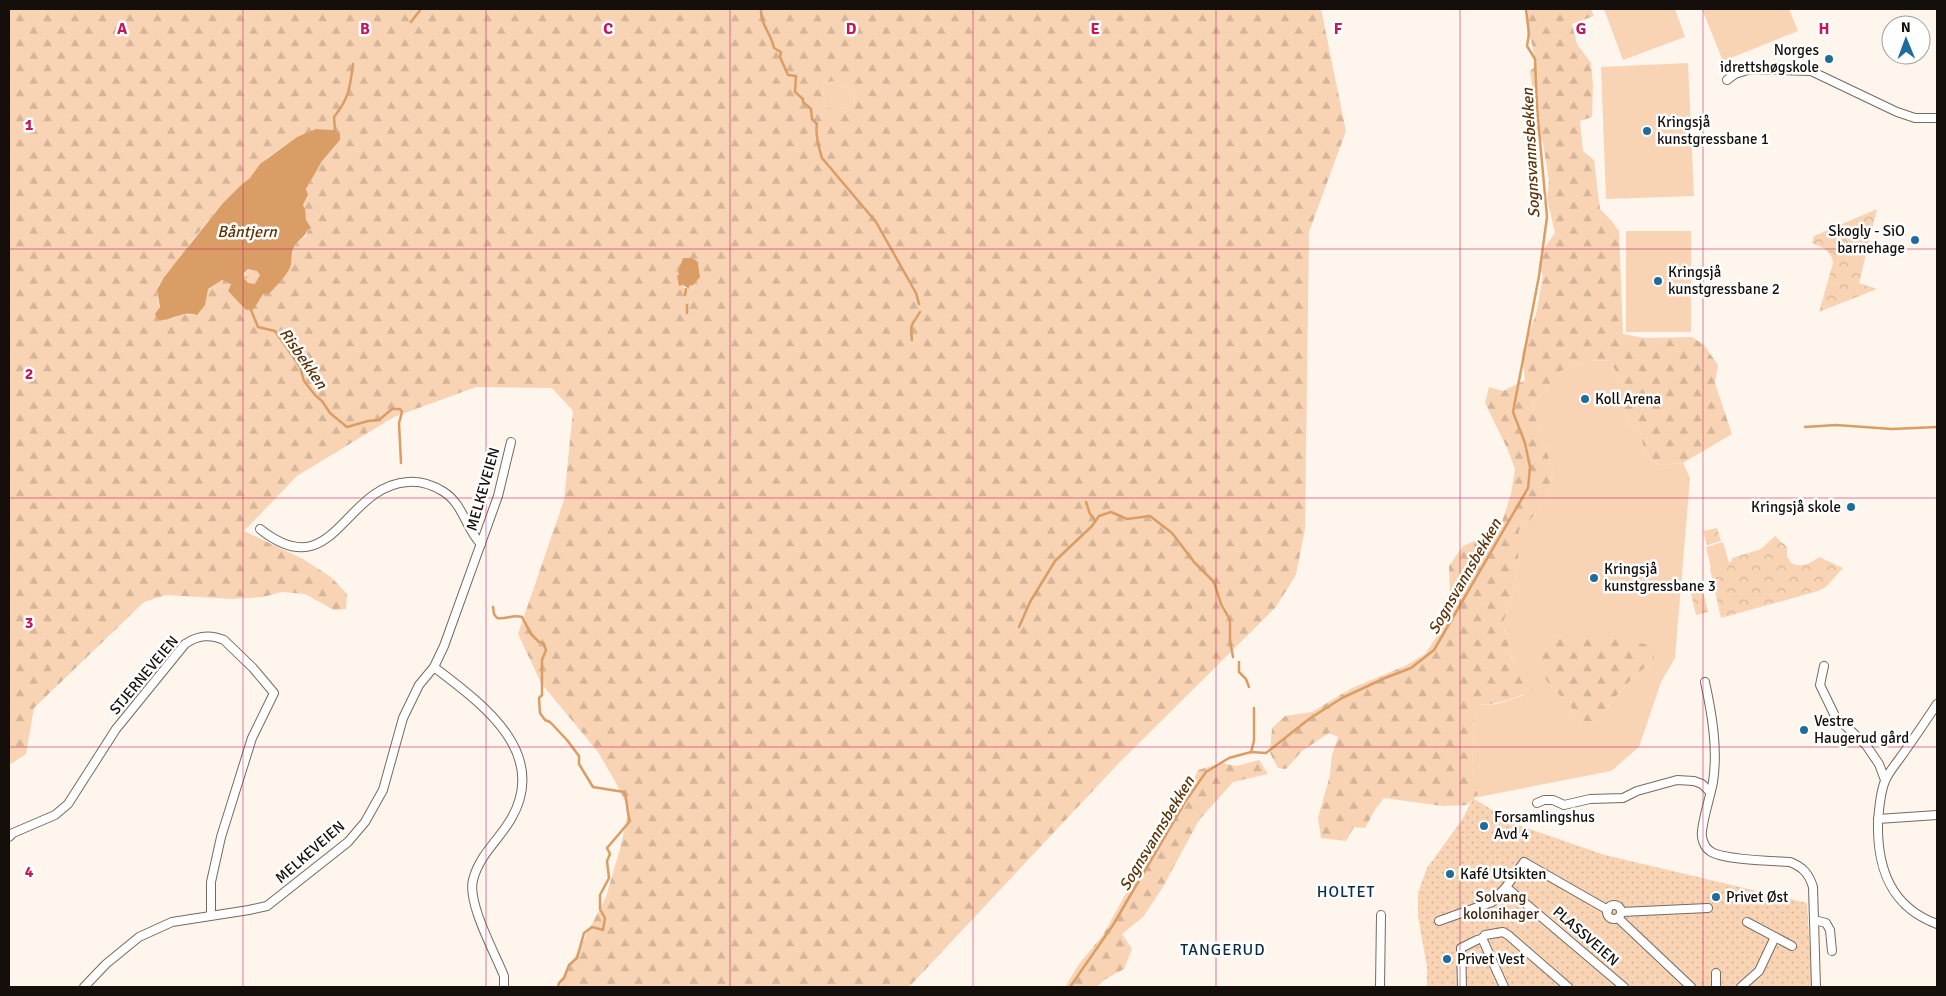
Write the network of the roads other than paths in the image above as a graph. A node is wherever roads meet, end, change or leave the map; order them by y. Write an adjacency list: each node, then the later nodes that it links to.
1 (1727, 80): 2 (street)
2 (1937, 118)
3 (511, 442): 5 (street, MELKEVEIEN)
4 (260, 528): 5 (street, MELKEVEIEN)
5 (481, 544): 7 (street, MELKEVEIEN)
6 (1824, 666): 10 (street)
7 (434, 667): 18 (street, MELKEVEIEN); 31 (street)
8 (1705, 682): 11 (street)
9 (1937, 704): 10 (street)
10 (1885, 780): 14 (street)
11 (1710, 792): 12 (street); 21 (street)
12 (1537, 803)
13 (1937, 815): 14 (street)
14 (1878, 819): 24 (street)
15 (9, 837): 18 (street, STJERNEVEIEN)
16 (1506, 887): 20 (street); 22 (street); 36 (street, PLASSVEIEN)
17 (1708, 908): 20 (street)
18 (211, 915): 30 (street, MELKEVEIEN)
19 (1381, 915): 32 (street)
20 (1620, 915): 37 (street)
21 (1814, 920): 28 (street); 40 (street)
22 (1439, 921)
23 (1747, 922): 25 (street)
24 (1937, 924)
25 (1775, 937): 27 (street); 39 (street)
26 (1481, 938): 33 (street); 34 (street); 35 (street)
27 (1792, 946)
28 (1832, 952)
29 (1716, 973): 38 (street)
30 (84, 987)
31 (504, 987)
32 (1380, 987)
33 (1462, 987)
34 (1504, 987)
35 (1568, 987)
36 (1624, 987)
37 (1691, 987)
38 (1716, 987)
39 (1741, 987)
40 (1816, 987)

